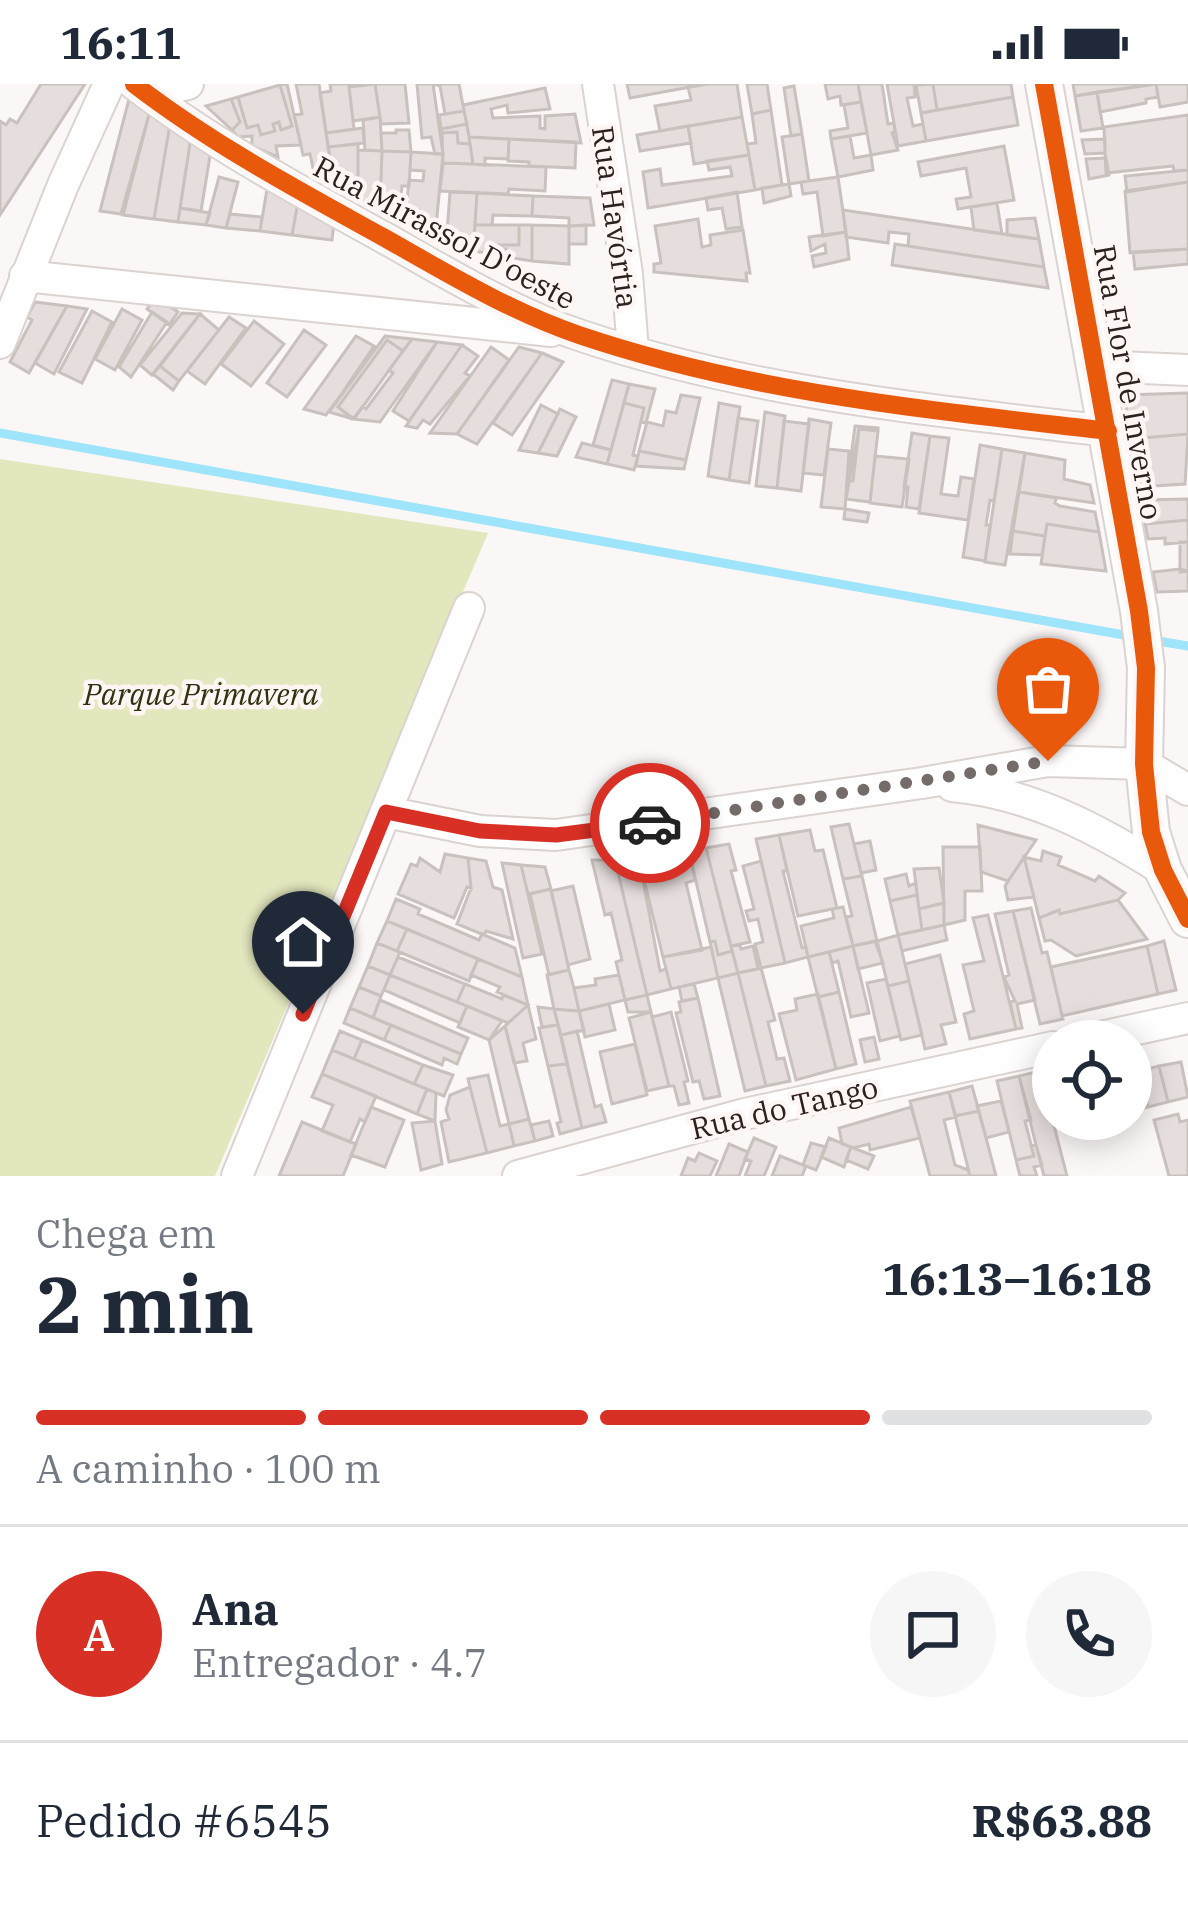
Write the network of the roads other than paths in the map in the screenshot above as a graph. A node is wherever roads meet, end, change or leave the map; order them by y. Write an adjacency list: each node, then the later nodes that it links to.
1 (109, 84): 6 (street)
2 (188, 84): 5 (street)
3 (598, 84): 9 (street, Rua Havórtia)
4 (1044, 84): 10 (street, Rua Flor de Inverno)
5 (141, 89): 7 (street, Rua Mirassol D'oeste)
6 (25, 276): 7 (street); 8 (street)
7 (575, 334): 9 (street, Rua Mirassol D'oeste)
8 (0, 344)
9 (632, 350): 12 (street, Rua Mirassol D'oeste)
10 (1097, 366): 11 (street); 12 (street, Rua Flor de Inverno)
11 (1188, 370)
12 (1108, 430): 14 (street, Rua Flor de Inverno)
13 (469, 608): 17 (street)
14 (1144, 764): 15 (street); 16 (street); 18 (street, Rua Flor de Inverno)
15 (922, 783): 17 (street); 18 (street)
16 (1188, 790)
17 (386, 812): 23 (street)
18 (1163, 870): 19 (street, Rua Flor de Inverno)
19 (1188, 920)
20 (1188, 1018): 21 (street)
21 (1152, 1026)
22 (1032, 1052): 24 (street, Rua do Tango)
23 (237, 1176)
24 (518, 1176)

